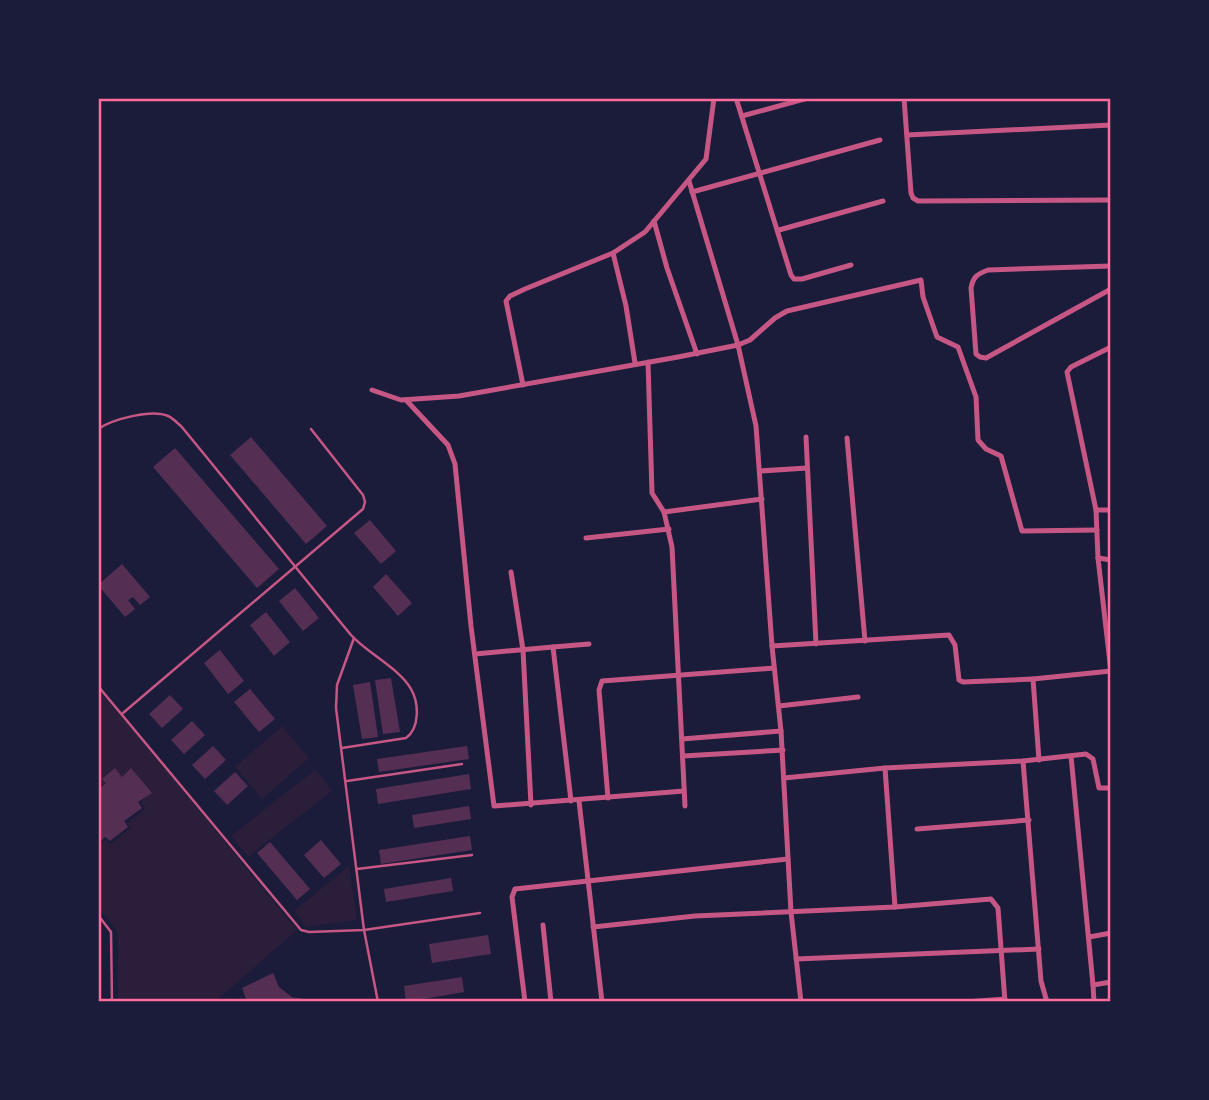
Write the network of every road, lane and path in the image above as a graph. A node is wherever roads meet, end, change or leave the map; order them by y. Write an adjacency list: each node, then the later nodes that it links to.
1 (714, 98): 10 (street)
2 (736, 98): 5 (street)
3 (808, 98): 5 (street)
4 (904, 98): 7 (street)
5 (742, 116): 9 (street)
6 (1111, 125): 7 (street)
7 (907, 135): 12 (street)
8 (880, 140): 9 (street)
9 (761, 173): 11 (street); 15 (street)
10 (689, 181): 11 (street); 14 (street)
11 (692, 192): 20 (street)
12 (1111, 200)
13 (883, 201): 15 (street)
14 (654, 221): 16 (street); 22 (street)
15 (779, 230): 17 (street)
16 (612, 253): 24 (street); 25 (street)
17 (850, 265)
18 (1111, 266): 19 (street)
19 (1111, 289)
20 (738, 345): 22 (street); 33 (street); 39 (street)
21 (1111, 348): 35 (street)
22 (697, 354): 23 (street)
23 (648, 362): 24 (street); 37 (street)
24 (635, 363): 25 (street)
25 (523, 385): 27 (street)
26 (372, 390): 27 (street)
27 (406, 400): 52 (street)
28 (98, 429): 43 (lane)
29 (311, 429): 43 (lane)
30 (806, 438): 32 (street)
31 (847, 438): 46 (street)
32 (807, 468): 33 (street); 48 (street)
33 (760, 471): 34 (street)
34 (762, 499): 37 (street); 49 (street)
35 (1096, 510): 36 (street); 39 (street)
36 (1111, 510)
37 (664, 512): 38 (street)
38 (670, 529): 40 (street); 55 (street)
39 (1097, 530): 41 (street)
40 (586, 538)
41 (1098, 558): 42 (street); 54 (street)
42 (1111, 560)
43 (297, 566): 45 (lane); 60 (lane)
44 (511, 572): 51 (street)
45 (354, 638): 63 (lane); 63 (lane)
46 (865, 641): 48 (street); 56 (street)
47 (589, 644): 50 (street)
48 (816, 644): 49 (street)
49 (772, 646): 53 (street)
50 (553, 647): 51 (street); 76 (street)
51 (523, 650): 52 (street); 78 (street)
52 (475, 654): 78 (street)
53 (774, 668): 55 (street); 59 (street)
54 (1111, 671): 56 (street)
55 (677, 676): 62 (street); 75 (street)
56 (1033, 679): 67 (street)
57 (98, 686): 60 (lane)
58 (858, 697): 59 (street)
59 (779, 705): 61 (street)
60 (123, 714): 92 (lane)
61 (782, 731): 62 (street); 64 (street)
62 (682, 739): 65 (street)
63 (342, 748): 72 (lane)
64 (783, 750): 65 (street); 71 (street)
65 (683, 756): 74 (street)
66 (1071, 756): 67 (street); 73 (street); 94 (street)
67 (1039, 760): 68 (street)
68 (1023, 761): 70 (street); 80 (street)
69 (462, 764): 72 (lane)
70 (885, 768): 71 (street); 86 (street)
71 (785, 778): 83 (street)
72 (346, 781): 84 (lane)
73 (1111, 788)
74 (684, 791): 75 (street); 79 (street)
75 (608, 798): 77 (street)
76 (571, 801): 77 (street); 78 (street)
77 (579, 801): 85 (street)
78 (531, 805)
79 (685, 806)
80 (1029, 820): 81 (street); 95 (street)
81 (917, 829)
82 (472, 855): 84 (lane)
83 (788, 859): 85 (street); 87 (street)
84 (357, 869): 92 (lane)
85 (588, 882): 91 (street); 103 (street)
86 (895, 907): 87 (street); 96 (street)
87 (791, 912): 91 (street); 97 (street)
88 (480, 914): 92 (lane)
89 (98, 915): 101 (lane)
90 (543, 926): 104 (street)
91 (593, 927): 105 (street)
92 (364, 930): 102 (lane)
93 (1111, 933): 94 (street)
94 (1089, 937): 99 (street)
95 (1039, 949): 96 (street); 108 (street)
96 (1002, 952): 97 (street); 100 (street)
97 (796, 959): 106 (street)
98 (1111, 982): 99 (street)
99 (1093, 985): 109 (street)
100 (1005, 1000): 107 (street)
101 (112, 1002)
102 (378, 1002)
103 (525, 1002)
104 (551, 1002)
105 (602, 1002)
106 (801, 1002)
107 (965, 1002)
108 (1047, 1002)
109 (1094, 1002)

